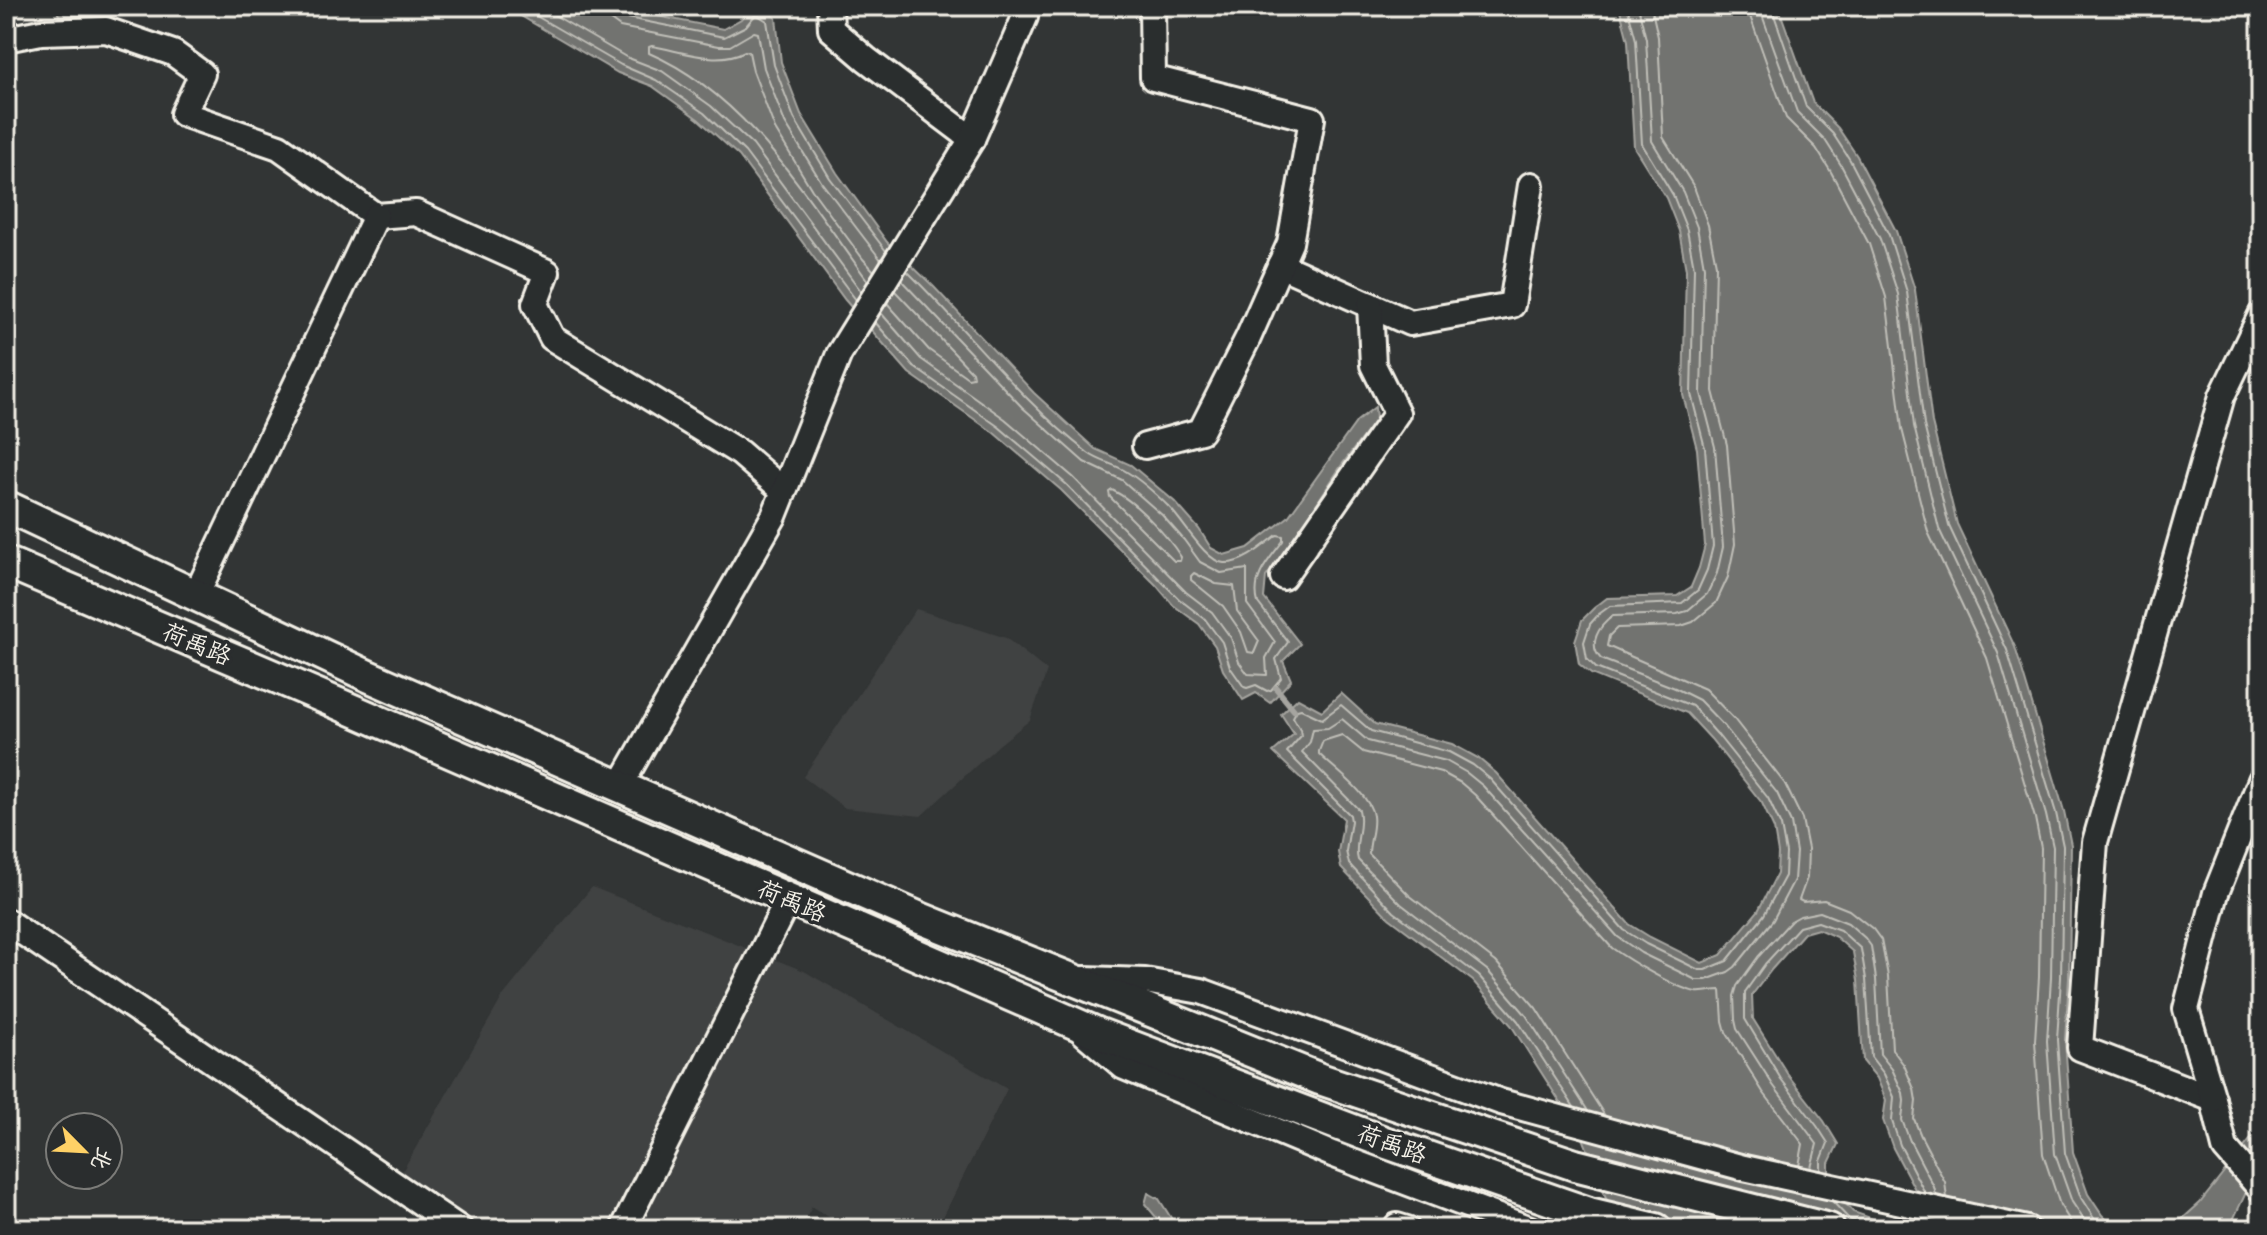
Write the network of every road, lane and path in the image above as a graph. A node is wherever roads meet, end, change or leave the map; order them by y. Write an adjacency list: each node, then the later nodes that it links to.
1 (830, 6): 5 (street)
2 (1152, 6): 8 (street)
3 (1025, 17): 5 (street)
4 (6, 39): 7 (street)
5 (972, 139): 12 (street)
6 (1531, 185): 9 (street)
7 (376, 216): 12 (street); 16 (street)
8 (1280, 265): 9 (street); 11 (street)
9 (1370, 305): 15 (street)
10 (2261, 315): 23 (street)
11 (1145, 446)
12 (784, 491): 18 (street)
13 (6, 506): 16 (main road, 荷禹路)
14 (6, 562): 19 (main road, 荷禹路)
15 (1283, 577)
16 (196, 595): 18 (main road, 荷禹路)
17 (2261, 780): 23 (street)
18 (620, 786): 21 (main road, 荷禹路)
19 (788, 900): 22 (main road, 荷禹路); 26 (street)
20 (6, 921): 25 (street)
21 (1072, 979): 31 (main road, 荷禹路); 32 (street)
22 (1072, 1023): 29 (street); 30 (main road, 荷禹路)
23 (2213, 1099): 24 (street)
24 (2256, 1183)
25 (460, 1229)
26 (623, 1229)
27 (1396, 1229): 28 (street)
28 (1407, 1229)
29 (1530, 1229)
30 (1656, 1229)
31 (1829, 1229)
32 (2027, 1229)

